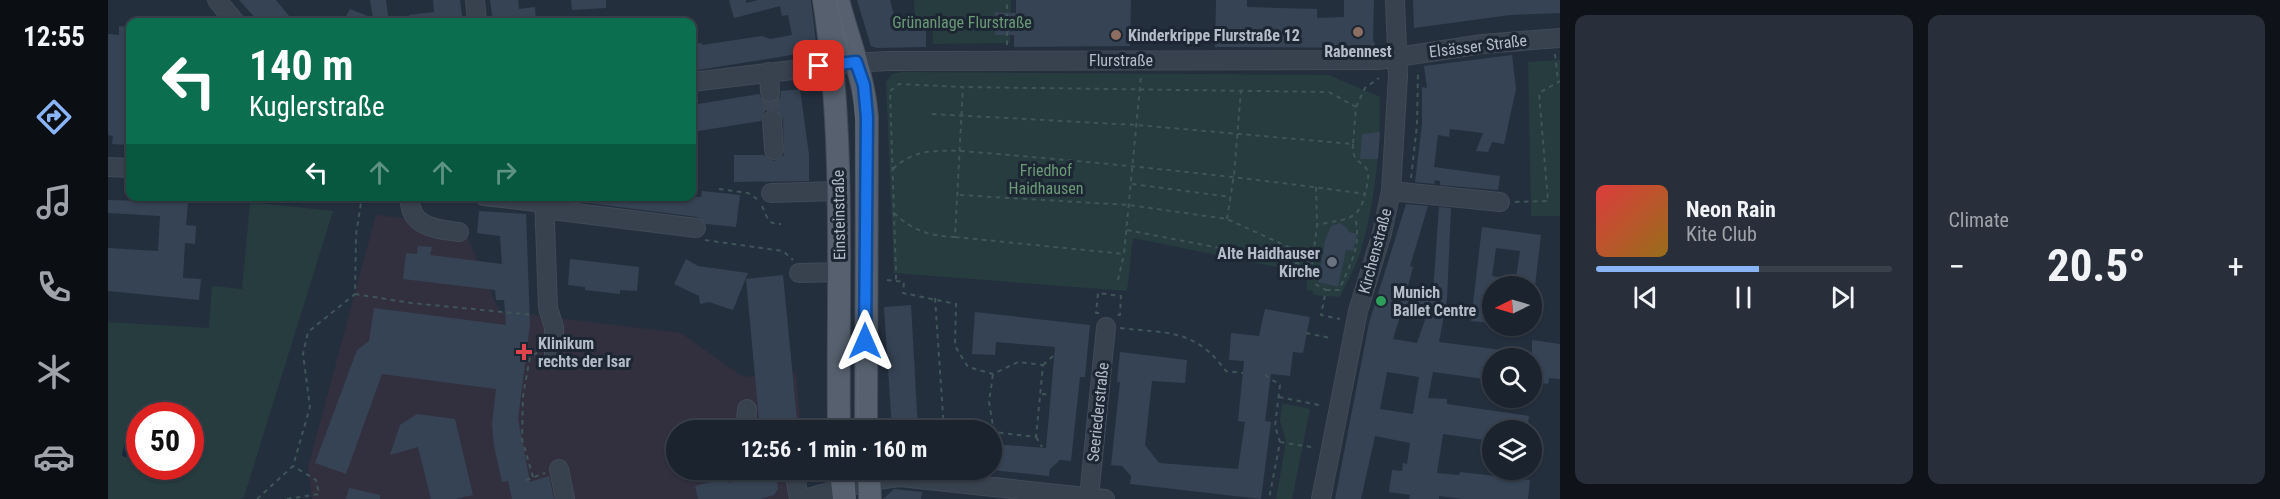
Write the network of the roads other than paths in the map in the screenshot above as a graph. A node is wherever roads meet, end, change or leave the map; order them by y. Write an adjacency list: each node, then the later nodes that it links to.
1 (217, 0): 6 (street)
2 (475, 0): 7 (street)
3 (824, 0): 10 (main road, Einsteinstraße)
4 (838, 0): 10 (main road, Einsteinstraße)
5 (1395, 0): 9 (street, Kirchenstraße)
6 (232, 18)
7 (477, 18)
8 (1557, 46): 9 (street, Elsässer Straße)
9 (1396, 57): 10 (street, Flurstraße); 19 (street, Kirchenstraße)
10 (845, 64): 11 (street, Flurstraße); 18 (main road, Einsteinstraße); 34 (main road, Einsteinstraße)
11 (769, 72): 12 (street, Flurstraße); 13 (street)
12 (696, 81)
13 (770, 92)
14 (772, 120): 15 (street)
15 (774, 150)
16 (108, 167): 17 (street)
17 (126, 168)
18 (838, 191): 20 (street); 27 (main road, Einsteinstraße)
19 (1391, 191): 23 (street); 45 (street, Kirchenstraße)
20 (771, 193)
21 (411, 201): 26 (street)
22 (527, 201): 24 (street)
23 (1500, 202)
24 (544, 203): 25 (street); 30 (street)
25 (696, 228)
26 (459, 232)
27 (840, 272): 28 (street); 33 (main road, Einsteinstraße)
28 (800, 273)
29 (1107, 318): 41 (street, Seeriederstraße)
30 (554, 360)
31 (747, 409): 32 (street)
32 (746, 420)
33 (837, 420)
34 (866, 420)
35 (559, 469): 42 (street)
36 (796, 480): 43 (street)
37 (885, 480): 39 (street, Seeriederstraße)
38 (990, 480): 41 (street, Seeriederstraße)
39 (870, 483): 40 (street, Seeriederstraße)
40 (842, 486): 44 (street, Seeriederstraße)
41 (1097, 498)
42 (565, 499)
43 (799, 499)
44 (805, 499)
45 (1321, 499)

